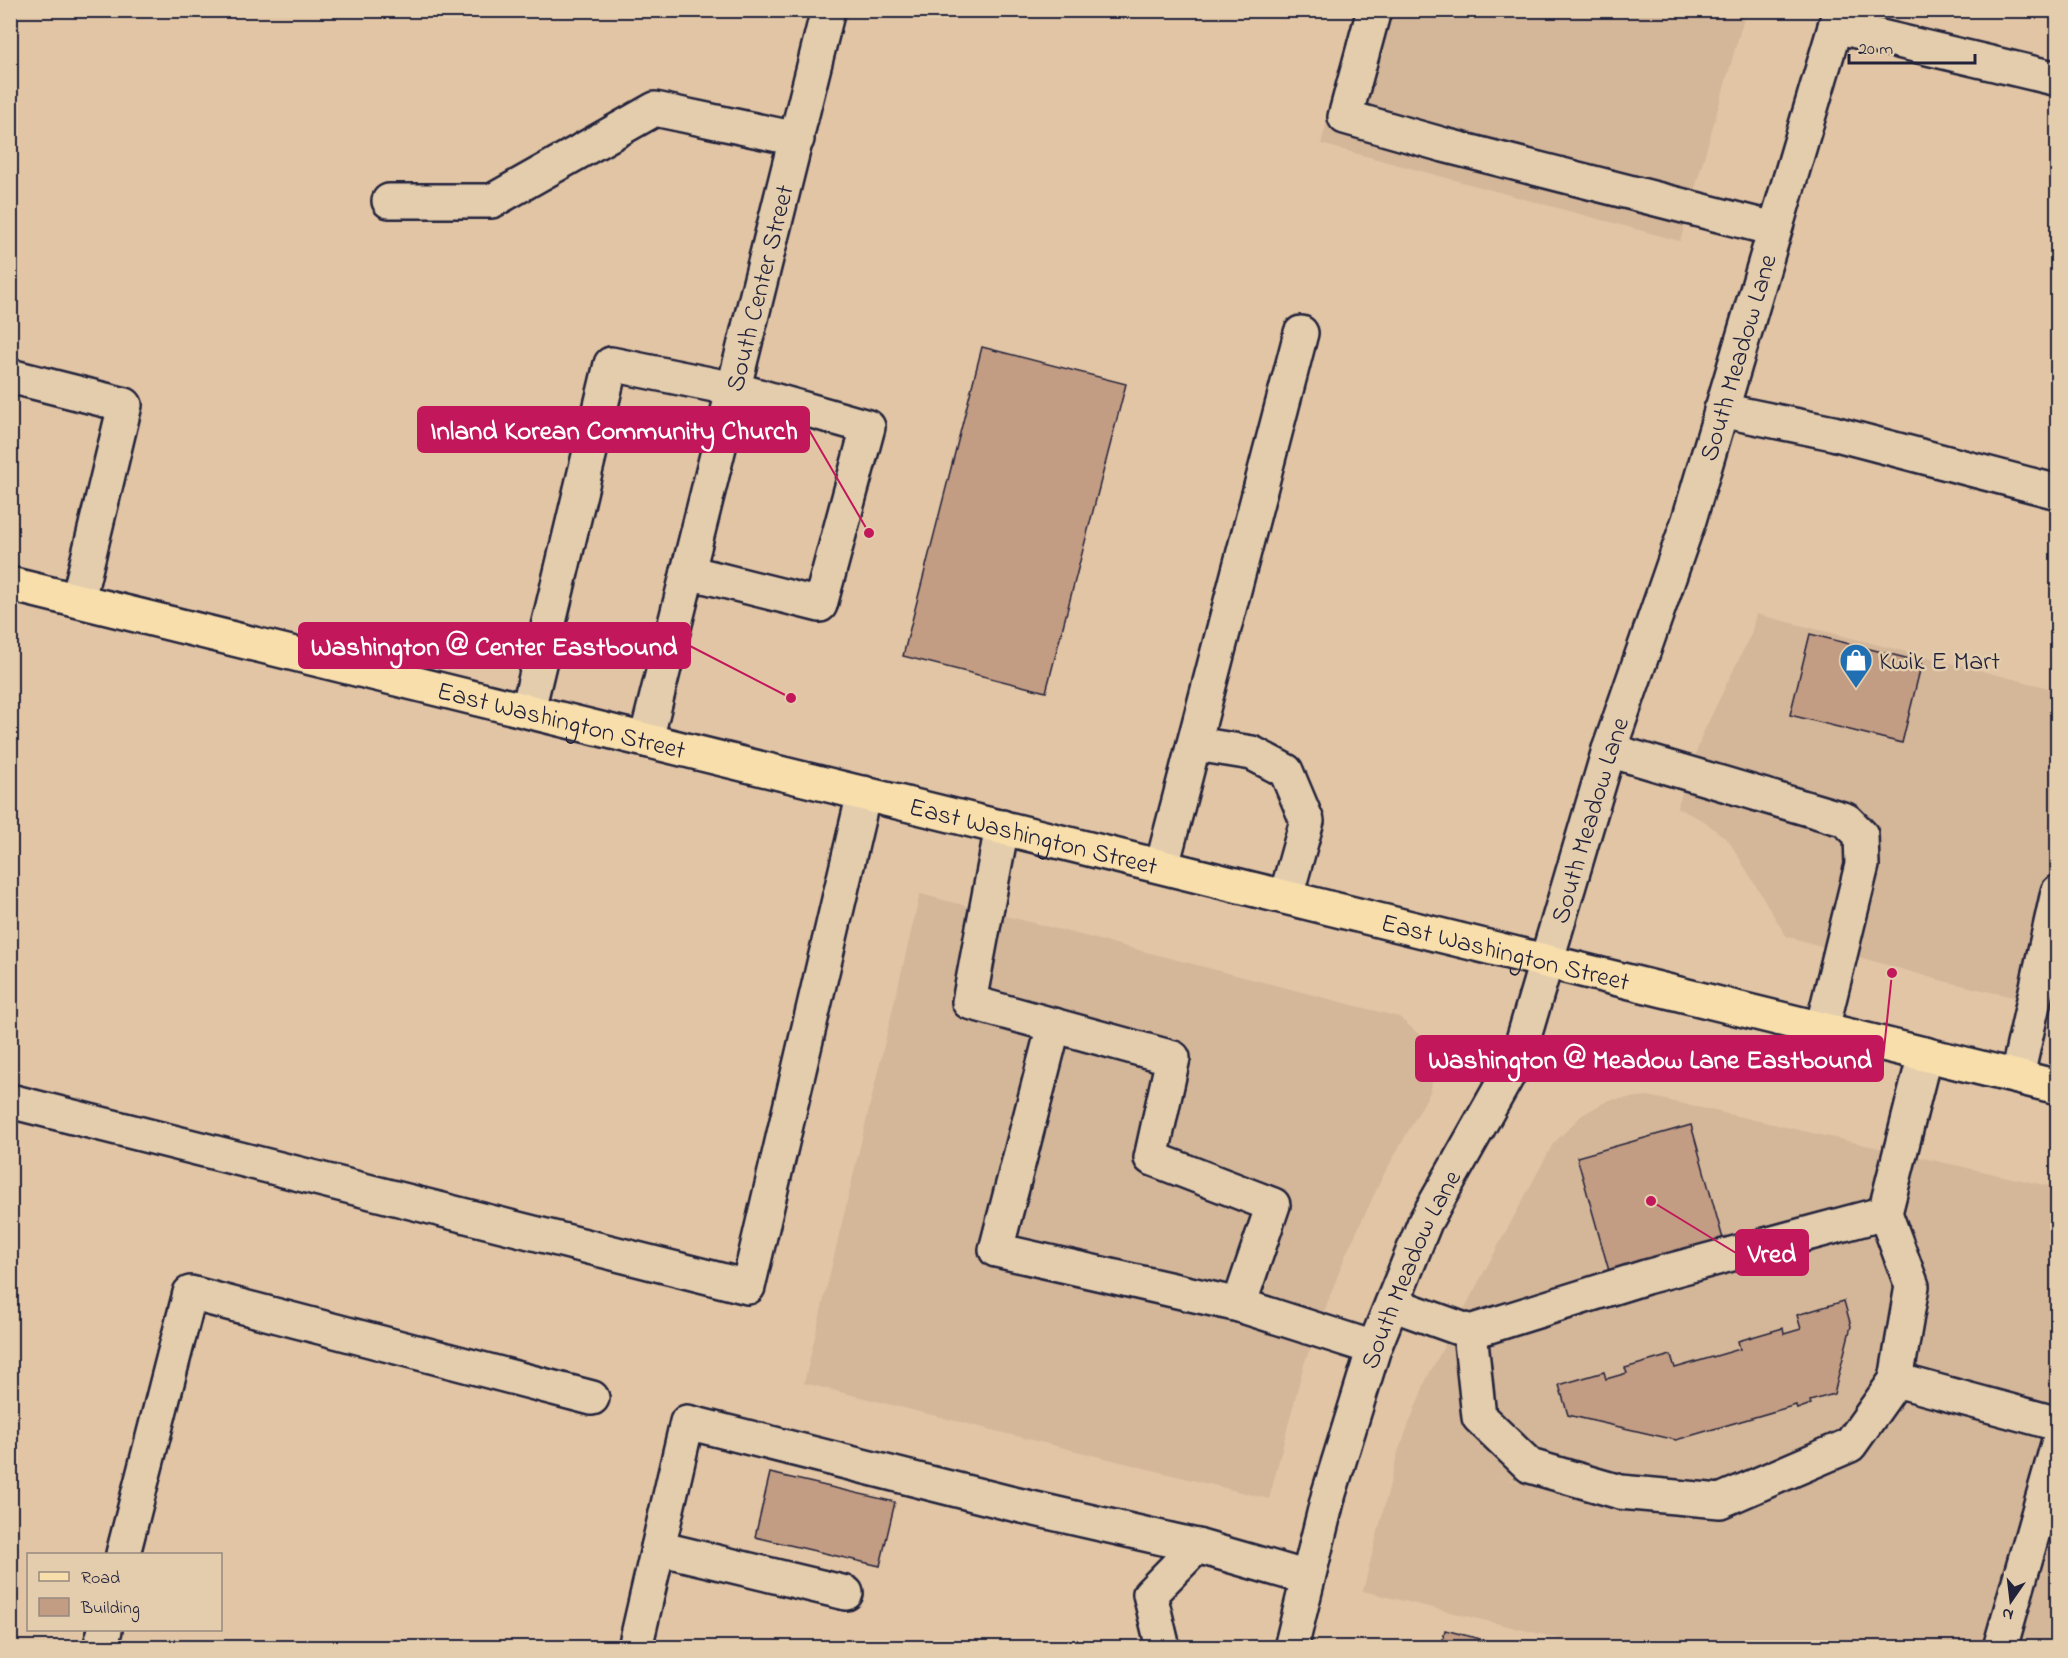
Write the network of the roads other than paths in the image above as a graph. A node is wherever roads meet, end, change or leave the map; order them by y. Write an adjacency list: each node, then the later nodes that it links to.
1 (828, 10): 5 (street, South Center Street)
2 (1374, 10): 7 (street)
3 (1837, 18): 4 (street); 7 (street, South Meadow Lane)
4 (2058, 79)
5 (796, 139): 6 (street); 10 (street, South Center Street)
6 (389, 201)
7 (1774, 230): 11 (street, South Meadow Lane)
8 (1301, 333): 18 (street)
9 (10, 376): 15 (street)
10 (734, 389): 13 (street, South Center Street); 13 (street); 16 (street)
11 (1721, 410): 12 (street); 19 (street, South Meadow Lane)
12 (2058, 492)
13 (688, 572): 17 (street, South Center Street)
14 (10, 584): 15 (main road, East Washington Street)
15 (78, 600): 16 (main road, East Washington Street)
16 (528, 710): 17 (main road, East Washington Street)
17 (646, 740): 20 (main road, East Washington Street)
18 (1196, 744): 22 (street); 24 (street)
19 (1609, 750): 25 (street, South Meadow Lane); 27 (street)
20 (864, 793): 21 (main road, East Washington Street); 31 (street)
21 (1002, 827): 22 (main road, East Washington Street); 26 (street)
22 (1162, 866): 24 (main road, East Washington Street)
23 (2058, 892): 29 (street)
24 (1286, 897): 25 (main road, East Washington Street)
25 (1548, 961): 27 (main road, East Washington Street); 33 (street, South Meadow Lane)
26 (1054, 1025): 34 (street); 34 (street)
27 (1822, 1029): 28 (main road, East Washington Street)
28 (1924, 1054): 29 (main road, East Washington Street); 32 (street)
29 (2017, 1077): 30 (main road, East Washington Street)
30 (2058, 1087)
31 (10, 1101)
32 (1885, 1213): 35 (street); 37 (street)
33 (1392, 1304): 35 (street); 36 (street, South Meadow Lane)
34 (1239, 1305): 36 (street)
35 (1470, 1332): 37 (street)
36 (1374, 1348): 44 (street, South Meadow Lane)
37 (1896, 1380): 39 (street)
38 (592, 1398): 43 (street)
39 (2058, 1424)
40 (2058, 1444): 51 (street)
41 (1197, 1546): 42 (street); 44 (street); 49 (street)
42 (658, 1548): 45 (street); 48 (street)
43 (123, 1553)
44 (1308, 1578): 50 (street, South Meadow Lane)
45 (846, 1593)
46 (104, 1631): 47 (street)
47 (100, 1647)
48 (635, 1647)
49 (1163, 1647)
50 (1291, 1647)
51 (2000, 1647)

